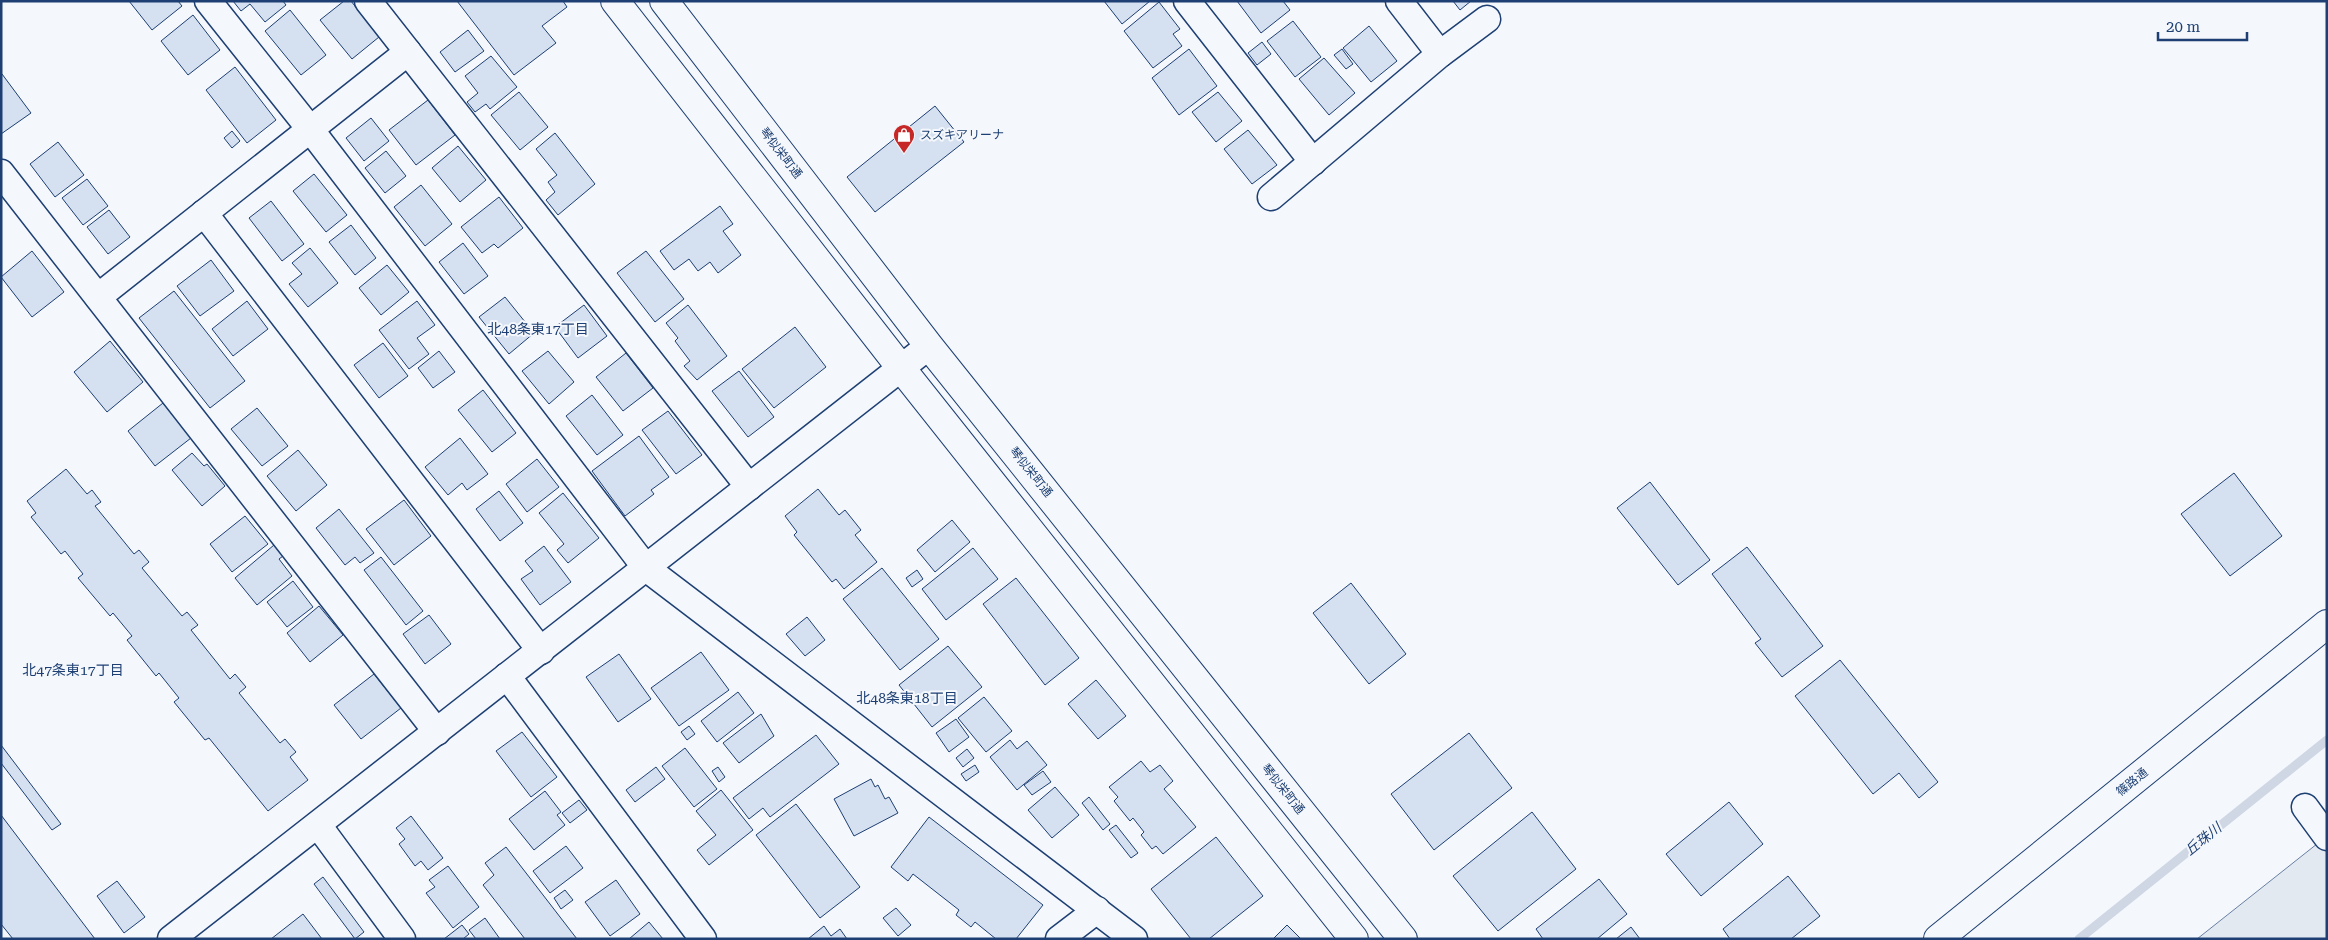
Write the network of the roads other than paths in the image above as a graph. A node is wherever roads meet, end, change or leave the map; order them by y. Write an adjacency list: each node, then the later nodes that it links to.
1 (208, 1): 10 (street)
2 (368, 1): 8 (street)
3 (615, 1): 17 (street)
4 (664, 1): 16 (street, 琴似栄町通)
5 (1187, 1): 11 (street)
6 (1399, 1): 9 (street)
7 (1487, 19): 9 (street)
8 (408, 52): 10 (street); 18 (street)
9 (1440, 54): 11 (street)
10 (310, 130): 14 (street); 19 (street)
11 (1313, 162): 13 (street)
12 (1, 173): 15 (street)
13 (1271, 197)
14 (204, 213): 15 (street); 21 (street)
15 (98, 297): 23 (street)
16 (929, 346): 17 (street); 34 (street, 琴似栄町通)
17 (901, 368): 18 (street); 33 (street)
18 (749, 487): 19 (street)
19 (646, 568): 21 (street); 27 (street)
20 (2327, 624): 35 (street, 篠路通)
21 (541, 651): 22 (street)
22 (507, 676): 23 (street); 30 (street)
23 (437, 732): 25 (street)
24 (2304, 807): 26 (street)
25 (318, 825): 28 (street); 29 (street)
26 (2327, 838)
27 (1097, 910): 31 (street); 32 (street)
28 (171, 939)
29 (402, 939)
30 (704, 939)
31 (1059, 939)
32 (1134, 939)
33 (1354, 939)
34 (1403, 939)
35 (1938, 939)

